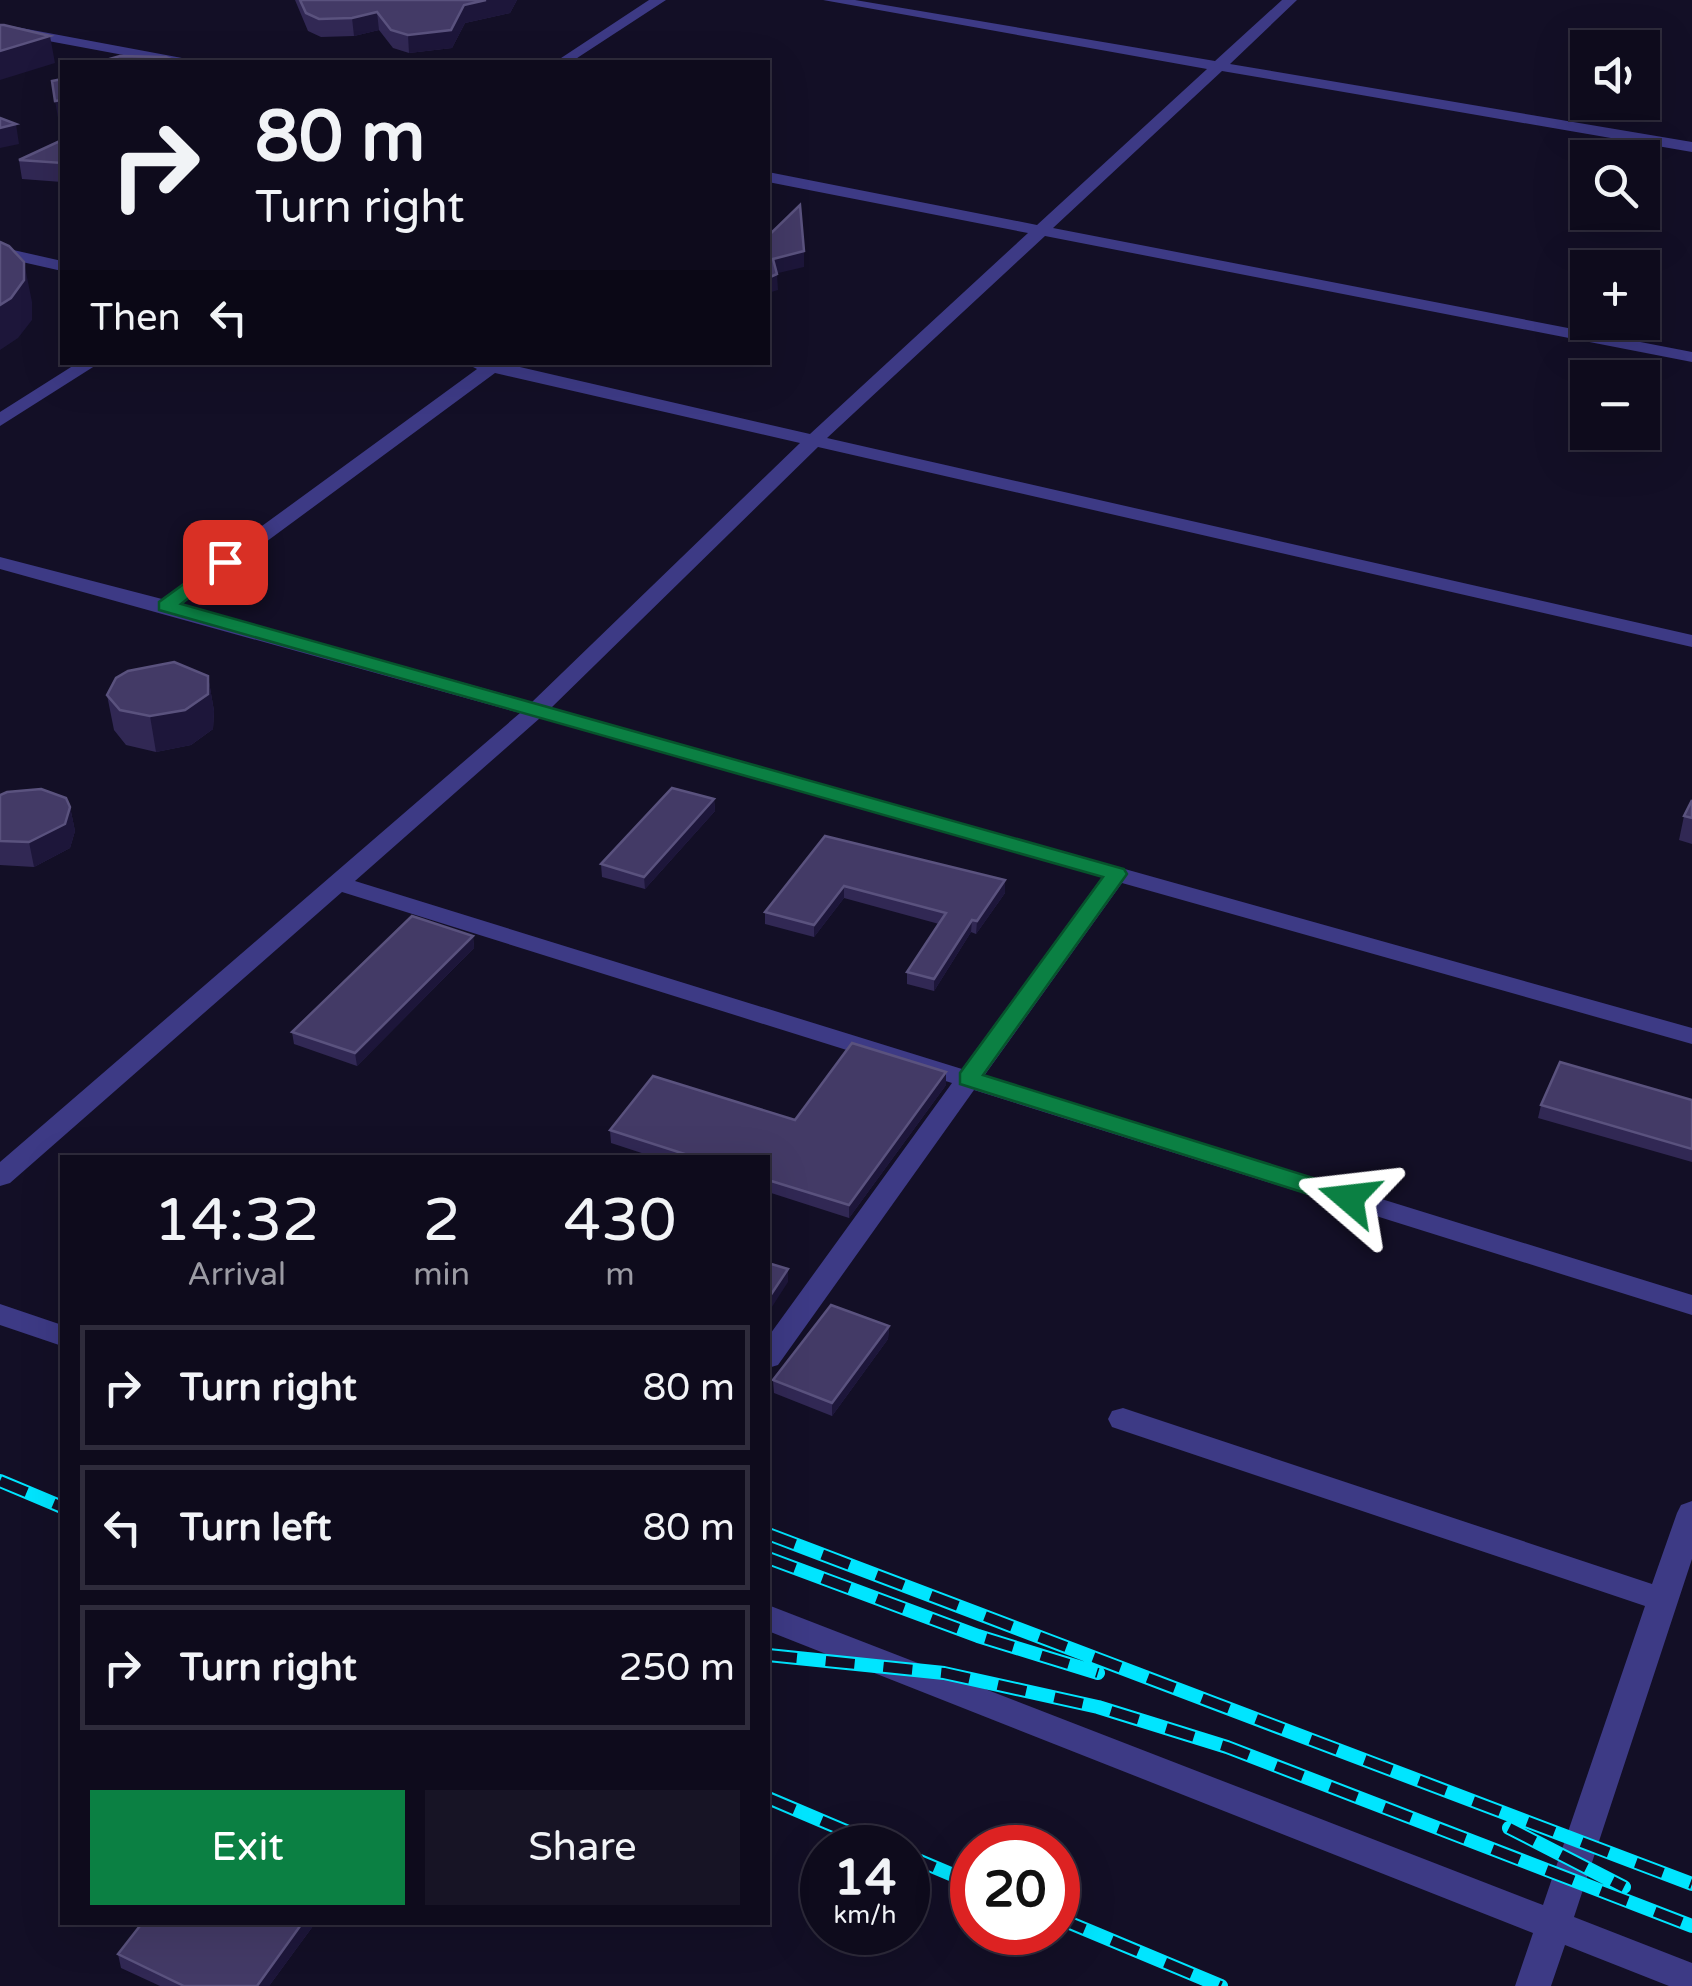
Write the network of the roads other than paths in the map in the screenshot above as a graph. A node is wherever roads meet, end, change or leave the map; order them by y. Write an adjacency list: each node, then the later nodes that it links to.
1 (659, 0): 6 (lane)
2 (830, 0): 7 (lane)
3 (1290, 0): 7 (lane)
4 (0, 28): 5 (lane)
5 (171, 60)
6 (565, 60)
7 (1218, 65): 8 (lane); 10 (lane)
8 (1692, 147)
9 (770, 177): 10 (lane)
10 (1040, 231): 13 (lane); 17 (lane)
11 (0, 252): 12 (lane)
12 (60, 266)
13 (1692, 356)
14 (87, 365): 16 (lane)
15 (481, 365): 17 (lane); 19 (lane)
16 (0, 420)
17 (815, 440): 20 (lane); 21 (lane)
18 (0, 564): 19 (lane)
19 (166, 606): 21 (lane)
20 (1692, 642)
21 (536, 710): 22 (lane); 23 (lane)
22 (1116, 874): 24 (lane); 25 (lane)
23 (338, 883): 25 (lane); 26 (lane)
24 (1692, 1036)
25 (968, 1078): 27 (lane); 30 (lane)
26 (0, 1177)
27 (1692, 1305)
28 (0, 1314): 29 (lane)
29 (60, 1335)
30 (770, 1355)
31 (1124, 1419): 33 (lane)
32 (1692, 1513): 33 (lane)
33 (1663, 1600): 35 (lane)
34 (770, 1619): 35 (lane)
35 (1555, 1925): 36 (lane); 37 (lane)
36 (1692, 1978)
37 (1534, 1986)

